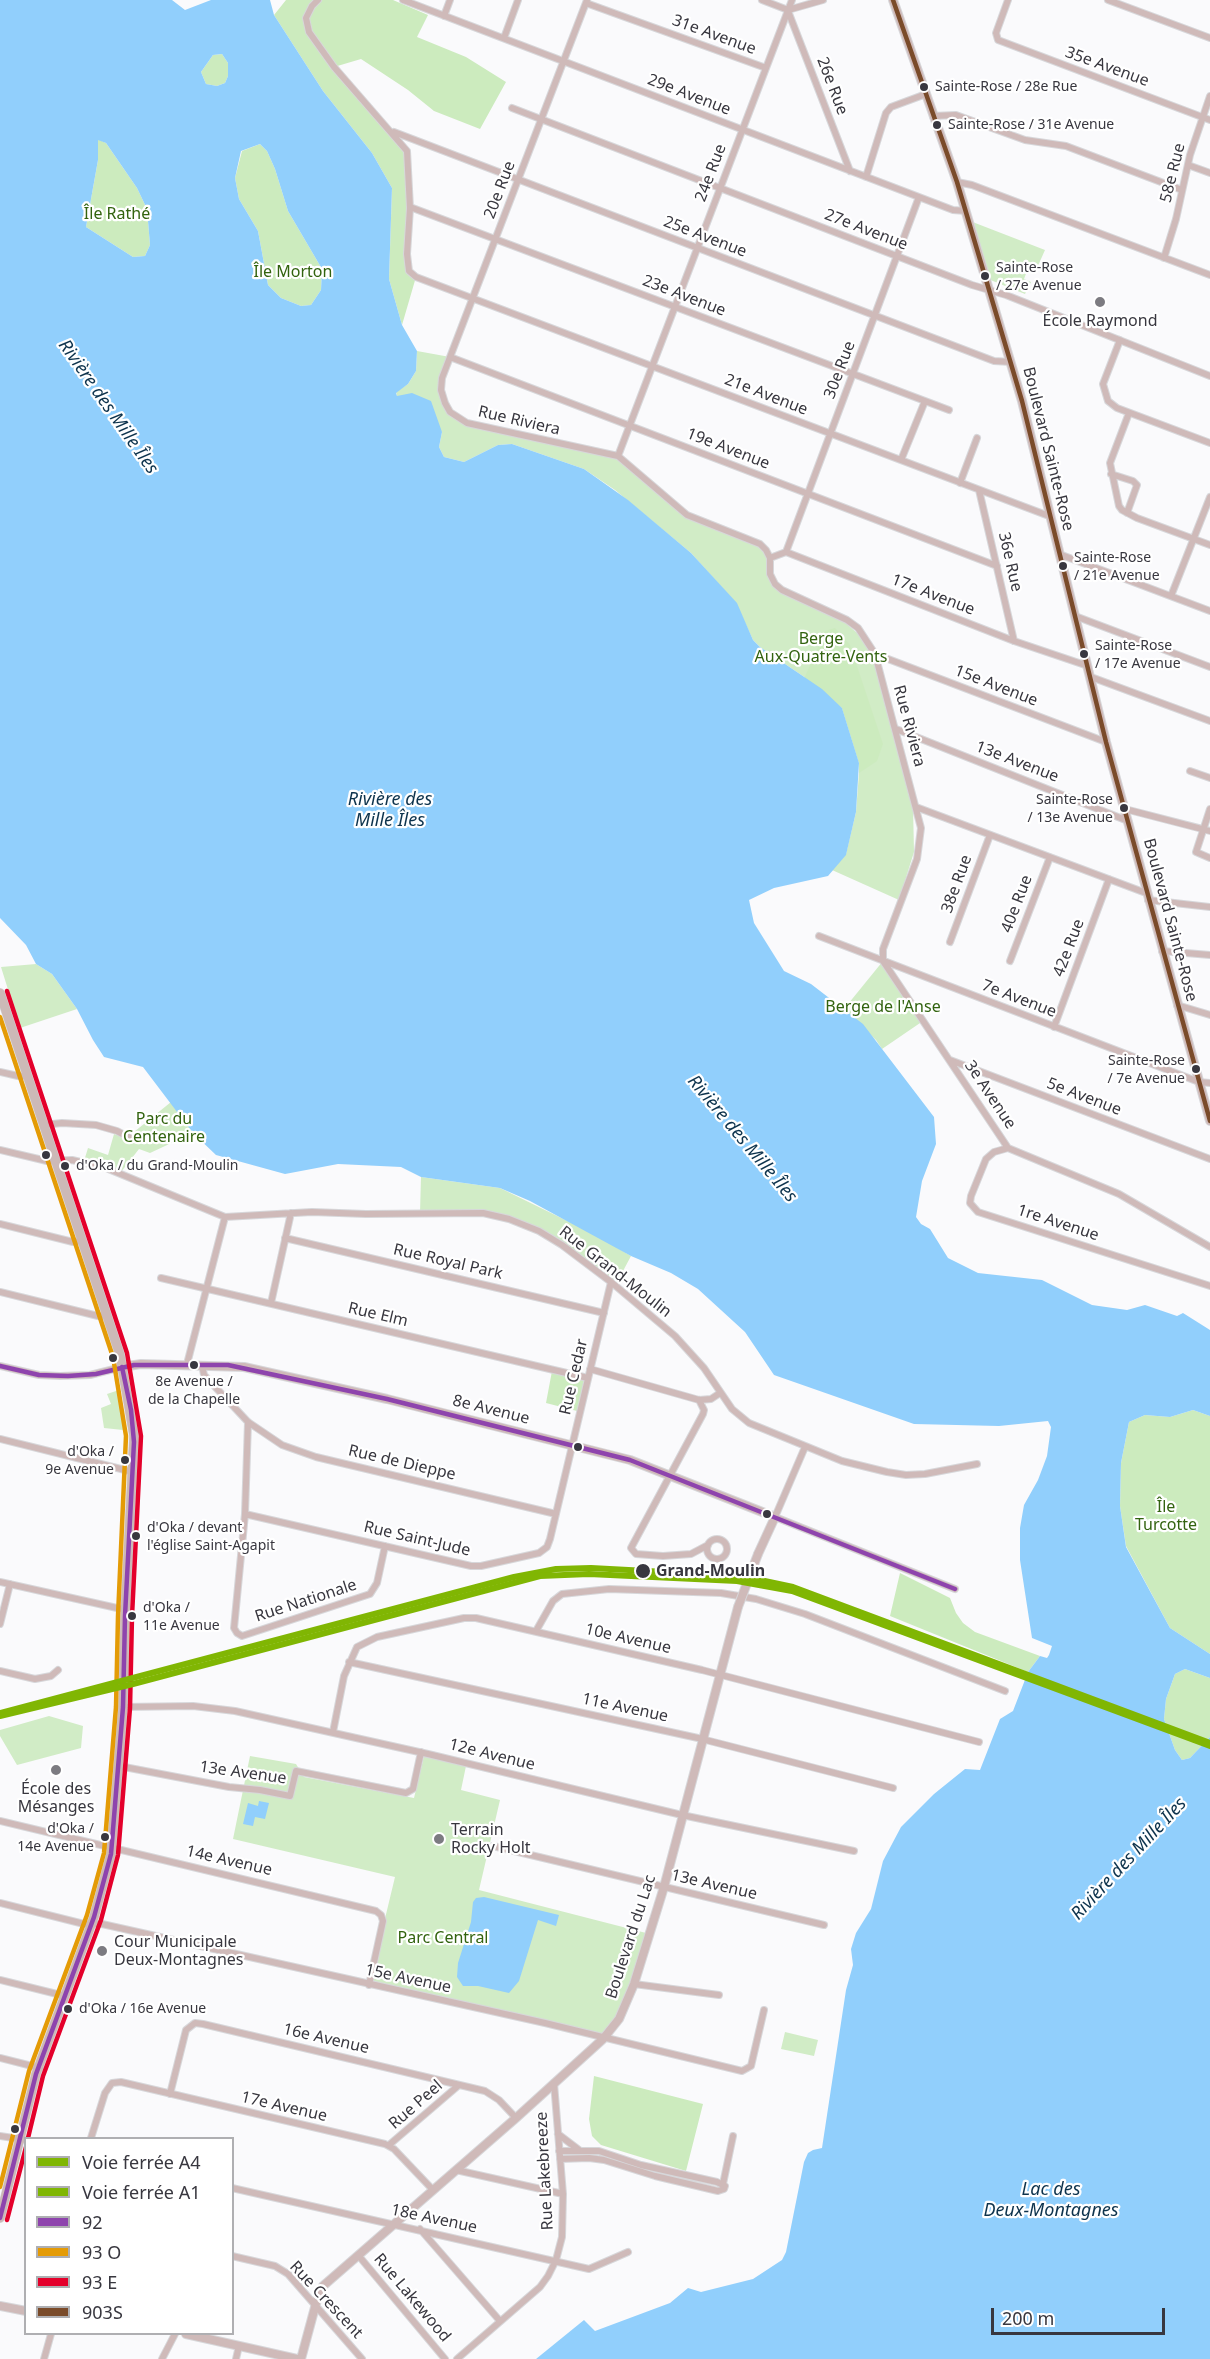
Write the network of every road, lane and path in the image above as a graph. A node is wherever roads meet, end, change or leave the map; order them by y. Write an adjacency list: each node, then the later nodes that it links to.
1 (318, 0): 26 (street)
2 (403, 0): 13 (street, 29e Avenue)
3 (450, 0): 13 (street)
4 (518, 0): 14 (street)
5 (762, 0): 12 (street)
6 (792, 0): 12 (street, 24e Rue)
7 (823, 0): 12 (street)
8 (893, 0): 18 (street, Boulevard Sainte-Rose)
9 (1008, 0): 22 (street, 35e Avenue)
10 (1108, 0): 15 (street)
11 (586, 1): 16 (street, 20e Rue); 17 (street, 31e Avenue)
12 (788, 10): 17 (street, 24e Rue); 28 (street, 26e Rue)
13 (444, 16): 14 (street, 29e Avenue)
14 (504, 38): 16 (street, 29e Avenue)
15 (1210, 38)
16 (564, 61): 23 (street, 20e Rue); 25 (street, 29e Avenue)
17 (766, 68): 25 (street, 24e Rue)
18 (926, 94): 21 (street, Boulevard Sainte-Rose); 30 (street)
19 (1210, 96): 22 (street, 58e Rue)
20 (512, 108): 23 (street, 27e Avenue)
21 (933, 116): 32 (street, Boulevard Sainte-Rose); 34 (street)
22 (1203, 118): 24 (street, 35e Avenue); 27 (street, 58e Rue)
23 (542, 119): 31 (street, 20e Rue); 33 (street, 27e Avenue)
24 (1210, 120)
25 (742, 130): 28 (street, 29e Avenue); 33 (street, 24e Rue)
26 (391, 131): 31 (street, 25e Avenue); 36 (street)
27 (1188, 165): 29 (street); 34 (street, 58e Rue)
28 (850, 171): 30 (street, 29e Avenue)
29 (1210, 173)
30 (866, 177): 35 (street, 29e Avenue)
31 (519, 180): 38 (street, 20e Rue); 39 (street, 25e Avenue)
32 (957, 182): 37 (street, Boulevard Sainte-Rose); 41 (street)
33 (720, 188): 39 (street, 24e Rue); 40 (street, 27e Avenue)
34 (1182, 190): 41 (street, 58e Rue)
35 (920, 197): 37 (street, 29e Avenue); 40 (street, 30e Rue)
36 (410, 207): 38 (street, 23e Avenue); 44 (street)
37 (966, 211): 43 (street, Boulevard Sainte-Rose)
38 (496, 239): 44 (street, 20e Rue); 45 (street, 23e Avenue)
39 (697, 248): 45 (street, 24e Rue); 46 (street, 25e Avenue)
40 (897, 256): 43 (street, 27e Avenue); 46 (street, 30e Rue)
41 (1164, 258): 42 (street)
42 (1210, 275)
43 (990, 289): 47 (street, 27e Avenue); 49 (street, Boulevard Sainte-Rose)
44 (473, 298): 48 (street, 20e Rue); 50 (street, 21e Avenue)
45 (675, 306): 50 (street, 24e Rue); 51 (street, 23e Avenue)
46 (875, 315): 49 (street, 25e Avenue); 51 (street, 30e Rue)
47 (1120, 340): 52 (street, 27e Avenue); 56 (street)
48 (450, 357): 53 (street, 20e Rue); 57 (street, 19e Avenue)
49 (1011, 362): 69 (street, Boulevard Sainte-Rose)
50 (652, 366): 57 (street, 24e Rue); 58 (street, 21e Avenue)
51 (853, 374): 54 (street, 23e Avenue); 58 (street, 30e Rue)
52 (1210, 376)
53 (441, 390): 61 (street, Rue Riviera)
54 (925, 401): 55 (street, 23e Avenue); 62 (street)
55 (949, 410)
56 (1129, 413): 60 (street); 63 (street)
57 (629, 426): 61 (street, 24e Rue); 66 (street, 19e Avenue)
58 (831, 434): 62 (street, 21e Avenue); 66 (street, 30e Rue)
59 (977, 438): 64 (street)
60 (1210, 443)
61 (618, 456): 74 (street, Rue Riviera)
62 (901, 460): 64 (street, 21e Avenue)
63 (1111, 474): 68 (street); 68 (street)
64 (960, 483): 65 (street, 21e Avenue)
65 (979, 490): 69 (street, 21e Avenue); 75 (street, 36e Rue)
66 (808, 494): 72 (street, 30e Rue); 75 (street, 19e Avenue)
67 (1210, 496): 70 (street)
68 (1127, 513): 70 (street)
69 (1049, 516): 73 (street, Boulevard Sainte-Rose)
70 (1193, 539): 71 (street); 76 (street)
71 (1210, 545)
72 (786, 552): 74 (street); 79 (street, 17e Avenue)
73 (1059, 554): 76 (street); 78 (street, Boulevard Sainte-Rose)
74 (770, 558): 80 (street, Rue Riviera)
75 (997, 566): 79 (street, 36e Rue)
76 (1171, 596): 77 (street)
77 (1210, 611)
78 (1075, 616): 81 (street, Boulevard Sainte-Rose); 82 (street)
79 (1014, 640): 81 (street, 17e Avenue)
80 (875, 654): 85 (street, Rue Riviera); 86 (street, 15e Avenue)
81 (1088, 666): 83 (street, Boulevard Sainte-Rose)
82 (1210, 667)
83 (1091, 677): 84 (street); 86 (street, Boulevard Sainte-Rose)
84 (1210, 721)
85 (896, 729): 89 (street, Rue Riviera); 92 (street, 13e Avenue)
86 (1106, 742): 90 (street, Boulevard Sainte-Rose)
87 (1190, 771): 88 (street)
88 (1210, 778)
89 (916, 807): 94 (street); 104 (street, Rue Riviera)
90 (1125, 809): 92 (street, Boulevard Sainte-Rose); 93 (street)
91 (1210, 809): 93 (street)
92 (1128, 821): 98 (street, Boulevard Sainte-Rose)
93 (1207, 830): 96 (street)
94 (990, 835): 95 (street); 101 (street, 38e Rue)
95 (1050, 857): 97 (street); 105 (street, 40e Rue)
96 (1210, 858)
97 (1109, 879): 98 (street); 109 (street, 42e Rue)
98 (1147, 897): 99 (street); 102 (street, Boulevard Sainte-Rose)
99 (1210, 907)
100 (819, 936): 104 (street, 7e Avenue)
101 (950, 942)
102 (1162, 951): 103 (street); 107 (street, Boulevard Sainte-Rose)
103 (1210, 955)
104 (883, 961): 109 (street, 7e Avenue); 110 (street, 3e Avenue)
105 (1010, 961)
106 (0, 993): 112 (main road)
107 (1177, 1005): 108 (street); 113 (street, Boulevard Sainte-Rose)
108 (1210, 1015)
109 (1054, 1027): 113 (street, 7e Avenue)
110 (949, 1059): 118 (street, 3e Avenue); 120 (street, 5e Avenue)
111 (0, 1072): 112 (street)
112 (27, 1076): 116 (main road)
113 (1199, 1082): 114 (street, 7e Avenue); 115 (street, Boulevard Sainte-Rose)
114 (1210, 1083)
115 (1210, 1121)
116 (44, 1125): 117 (street); 121 (main road)
117 (130, 1138)
118 (1008, 1148): 127 (street, 3e Avenue); 130 (street, 1re Avenue)
119 (0, 1150): 121 (street)
120 (1210, 1159)
121 (55, 1161): 123 (street, Rue Grand-Moulin); 126 (main road)
122 (291, 1213): 123 (street, Rue Grand-Moulin); 125 (street); 129 (street, Rue Grand-Moulin)
123 (225, 1217): 131 (street)
124 (0, 1224): 126 (street)
125 (285, 1238): 133 (street); 134 (street, Rue Royal Park)
126 (81, 1241): 135 (main road)
127 (1210, 1247)
128 (161, 1278): 131 (street, Rue Elm)
129 (611, 1282): 134 (street, Rue Cedar); 142 (street, Rue Grand-Moulin)
130 (1210, 1286)
131 (206, 1288): 133 (street, Rue Elm); 136 (street)
132 (0, 1292): 135 (street)
133 (271, 1303): 141 (street, Rue Elm)
134 (604, 1313): 140 (street, Rue Cedar)
135 (107, 1315): 139 (main road)
136 (187, 1364): 137 (street, 8e Avenue); 139 (street, 8e Avenue)
137 (202, 1365): 144 (street, Rue de Dieppe); 146 (street, 8e Avenue)
138 (0, 1366): 139 (street, 8e Avenue)
139 (122, 1367): 149 (main road)
140 (590, 1369): 141 (street, Rue Cedar); 143 (street)
141 (588, 1378): 146 (street, Rue Cedar)
142 (720, 1393): 143 (street); 147 (street, Rue Grand-Moulin)
143 (699, 1400): 150 (street)
144 (248, 1422): 151 (street); 152 (street, Rue de Dieppe)
145 (0, 1439): 149 (street)
146 (572, 1446): 150 (street, 8e Avenue); 152 (street, Rue Cedar)
147 (805, 1447): 148 (street, Rue Grand-Moulin); 153 (street, Boulevard du Lac)
148 (977, 1464)
149 (133, 1472): 161 (main road)
150 (669, 1476): 153 (street, 8e Avenue); 156 (street)
151 (245, 1514): 155 (street, Rue Saint-Jude); 155 (street, Rue Nationale)
152 (556, 1514): 155 (street, Rue Saint-Jude)
153 (775, 1517): 160 (street, 8e Avenue); 167 (street, Boulevard du Lac, bridge)
154 (708, 1545): 156 (street); 157 (street); 157 (street)
155 (385, 1546)
156 (691, 1554): 157 (street)
157 (714, 1559)
158 (0, 1582): 159 (street)
159 (10, 1584): 161 (street); 162 (street)
160 (955, 1589)
161 (126, 1610): 169 (main road)
162 (0, 1624)
163 (536, 1631): 164 (street, 10e Avenue); 167 (street, 10e Avenue); 168 (street)
164 (349, 1662): 170 (street, 10e Avenue); 171 (street, 11e Avenue)
165 (58, 1670): 166 (street)
166 (0, 1671)
167 (720, 1674): 171 (street, Boulevard du Lac); 172 (street, 10e Avenue)
168 (1005, 1691)
169 (123, 1707): 170 (street, 12e Avenue); 174 (main road)
170 (333, 1732): 173 (street, 12e Avenue)
171 (702, 1739): 175 (street, 11e Avenue); 176 (street, Boulevard du Lac)
172 (979, 1742)
173 (421, 1752): 174 (street, 13e Avenue); 176 (street, 12e Avenue)
174 (119, 1766): 179 (main road)
175 (893, 1788)
176 (682, 1815): 180 (street, 12e Avenue); 181 (street, Boulevard du Lac)
177 (0, 1821): 179 (street, 14e Avenue)
178 (493, 1846): 181 (street, 13e Avenue)
179 (112, 1847): 183 (main road); 187 (street, 14e Avenue)
180 (854, 1851)
181 (664, 1887): 184 (street, 13e Avenue); 186 (street, Boulevard du Lac)
182 (0, 1903): 183 (street, 15e Avenue)
183 (91, 1924): 187 (street, 15e Avenue); 188 (main road)
184 (824, 1925)
185 (0, 1980): 188 (street)
186 (634, 1984): 189 (street); 191 (street, Boulevard du Lac)
187 (369, 1985): 191 (street, 15e Avenue)
188 (65, 1995): 193 (main road)
189 (719, 1995)
190 (764, 2010): 191 (street, 15e Avenue)
191 (604, 2037): 194 (street, Boulevard du Lac)
192 (0, 2058): 193 (street)
193 (40, 2068): 202 (main road)
194 (554, 2083): 197 (street, Boulevard du Lac); 198 (street, Rue Lakebreeze)
195 (459, 2085): 196 (street, 16e Avenue); 197 (street, 16e Avenue); 203 (street, Rue Peel)
196 (170, 2094): 201 (street, 17e Avenue); 203 (street, 17e Avenue)
197 (516, 2118): 207 (street, Boulevard du Lac)
198 (558, 2134): 204 (street); 205 (street, Rue Lakebreeze)
199 (0, 2136): 202 (street)
200 (733, 2136): 208 (street)
201 (93, 2137)
202 (22, 2140): 212 (main road)
203 (389, 2145): 210 (street)
204 (579, 2150): 205 (street); 208 (street)
205 (559, 2151): 206 (street, Rue Lakebreeze)
206 (560, 2159): 208 (street); 211 (street, Rue Lakebreeze)
207 (456, 2170): 210 (street, Boulevard du Lac); 211 (street)
208 (723, 2184)
209 (234, 2187): 213 (street, 18e Avenue)
210 (433, 2190): 213 (street, Boulevard du Lac)
211 (563, 2194): 218 (street, Rue Lakebreeze)
212 (0, 2218)
213 (393, 2224): 214 (street, 18e Avenue); 216 (street, Boulevard du Lac)
214 (420, 2229): 218 (street, 18e Avenue); 222 (street)
215 (628, 2252): 218 (street, 18e Avenue)
216 (358, 2255): 219 (street, Boulevard du Lac); 233 (street, Rue Lakewood)
217 (234, 2256): 219 (street, Rue Crescent)
218 (556, 2260): 222 (street, Rue Lakebreeze)
219 (315, 2305): 231 (street, Boulevard du Lac); 232 (street, Rue Crescent)
220 (0, 2306): 221 (street)
221 (24, 2311)
222 (500, 2321): 234 (street, Rue Lakebreeze)
223 (51, 2335): 227 (street)
224 (174, 2335): 228 (street)
225 (190, 2335): 226 (street)
226 (239, 2346): 229 (street); 230 (street)
227 (44, 2359)
228 (162, 2359)
229 (236, 2359)
230 (297, 2359)
231 (302, 2359)
232 (362, 2359)
233 (445, 2359)
234 (457, 2359)

